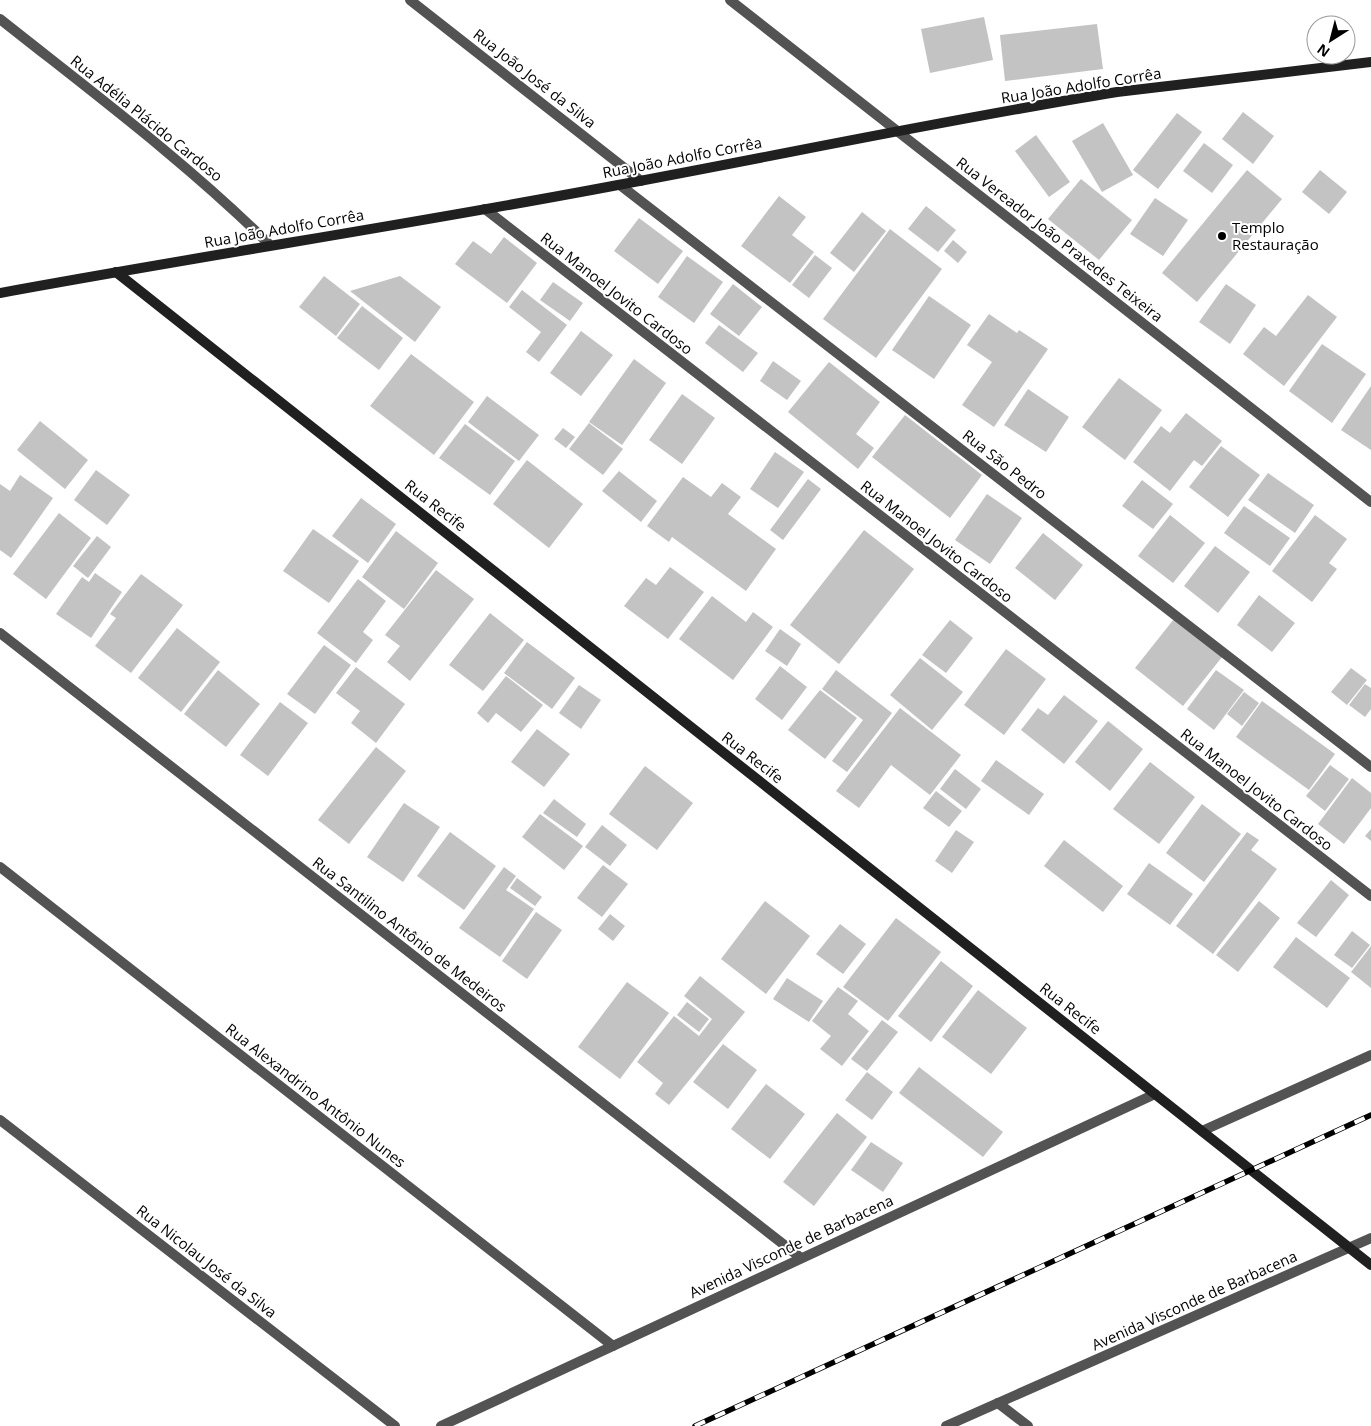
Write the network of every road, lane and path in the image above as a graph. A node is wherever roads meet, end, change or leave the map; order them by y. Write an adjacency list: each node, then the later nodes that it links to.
1 (410, 0): 6 (street, Rua João José da Silva)
2 (730, 0): 5 (street, Rua Vereador João Praxedes Teixeira)
3 (0, 19): 9 (street, Rua Adélia Plácido Cardoso)
4 (1371, 62): 5 (street, Rua João Adolfo Corrêa)
5 (897, 131): 6 (street, Rua João Adolfo Corrêa); 12 (street, Rua Vereador João Praxedes Teixeira)
6 (642, 181): 7 (street, Rua João Adolfo Corrêa)
7 (620, 185): 8 (street, Rua João Adolfo Corrêa); 14 (street, Rua São Pedro)
8 (485, 209): 9 (street, Rua João Adolfo Corrêa); 16 (street, Rua Manoel Jovito Cardoso)
9 (270, 245): 10 (street, Rua João Adolfo Corrêa)
10 (116, 272): 11 (street, Rua João Adolfo Corrêa); 18 (street, Rua Recife)
11 (0, 293)
12 (1371, 502)
13 (0, 632): 23 (street, Rua Santilino Antônio de Medeiros)
14 (1371, 767)
15 (0, 867): 25 (street, Rua Alexandrino Antônio Nunes)
16 (1371, 896)
17 (1371, 1055): 20 (street)
18 (1154, 1094): 20 (street, Rua Recife); 23 (street, Avenida Visconde de Barbacena)
19 (0, 1120): 27 (street, Rua Nicolau José da Silva)
20 (1202, 1132): 22 (street, Rua Recife)
21 (1371, 1238): 22 (street, Avenida Visconde de Barbacena)
22 (1349, 1248): 24 (street, Rua Recife); 26 (street, Avenida Visconde de Barbacena)
23 (801, 1258): 25 (street, Avenida Visconde de Barbacena)
24 (1371, 1266)
25 (613, 1346): 28 (street, Avenida Visconde de Barbacena)
26 (998, 1403): 29 (street, Avenida Visconde de Barbacena); 30 (street)
27 (395, 1426)
28 (441, 1426)
29 (946, 1426)
30 (1028, 1426)

